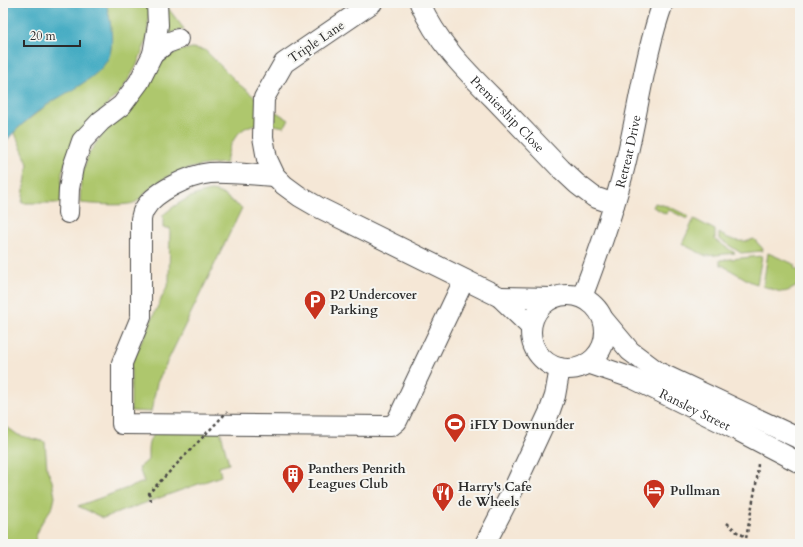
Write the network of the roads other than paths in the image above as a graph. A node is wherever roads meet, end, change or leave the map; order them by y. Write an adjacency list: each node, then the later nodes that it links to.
1 (157, 3): 6 (street)
2 (372, 3): 7 (street, Triple Lane)
3 (420, 3): 8 (street, Premiership Close)
4 (664, 3): 8 (street, Retreat Drive)
5 (178, 39): 6 (street)
6 (153, 54): 9 (street)
7 (271, 167): 10 (street); 10 (street)
8 (614, 204): 12 (street, Retreat Drive)
9 (68, 213)
10 (464, 280): 11 (street)
11 (500, 297): 13 (street); 15 (street)
12 (582, 297): 13 (street); 14 (street)
13 (552, 298): 15 (street)
14 (604, 320): 16 (street); 18 (street, Ransley Street)
15 (531, 327): 17 (street)
16 (588, 363): 17 (street); 19 (street, Ransley Street)
17 (560, 368): 20 (street)
18 (800, 439)
19 (800, 463)
20 (485, 544)

